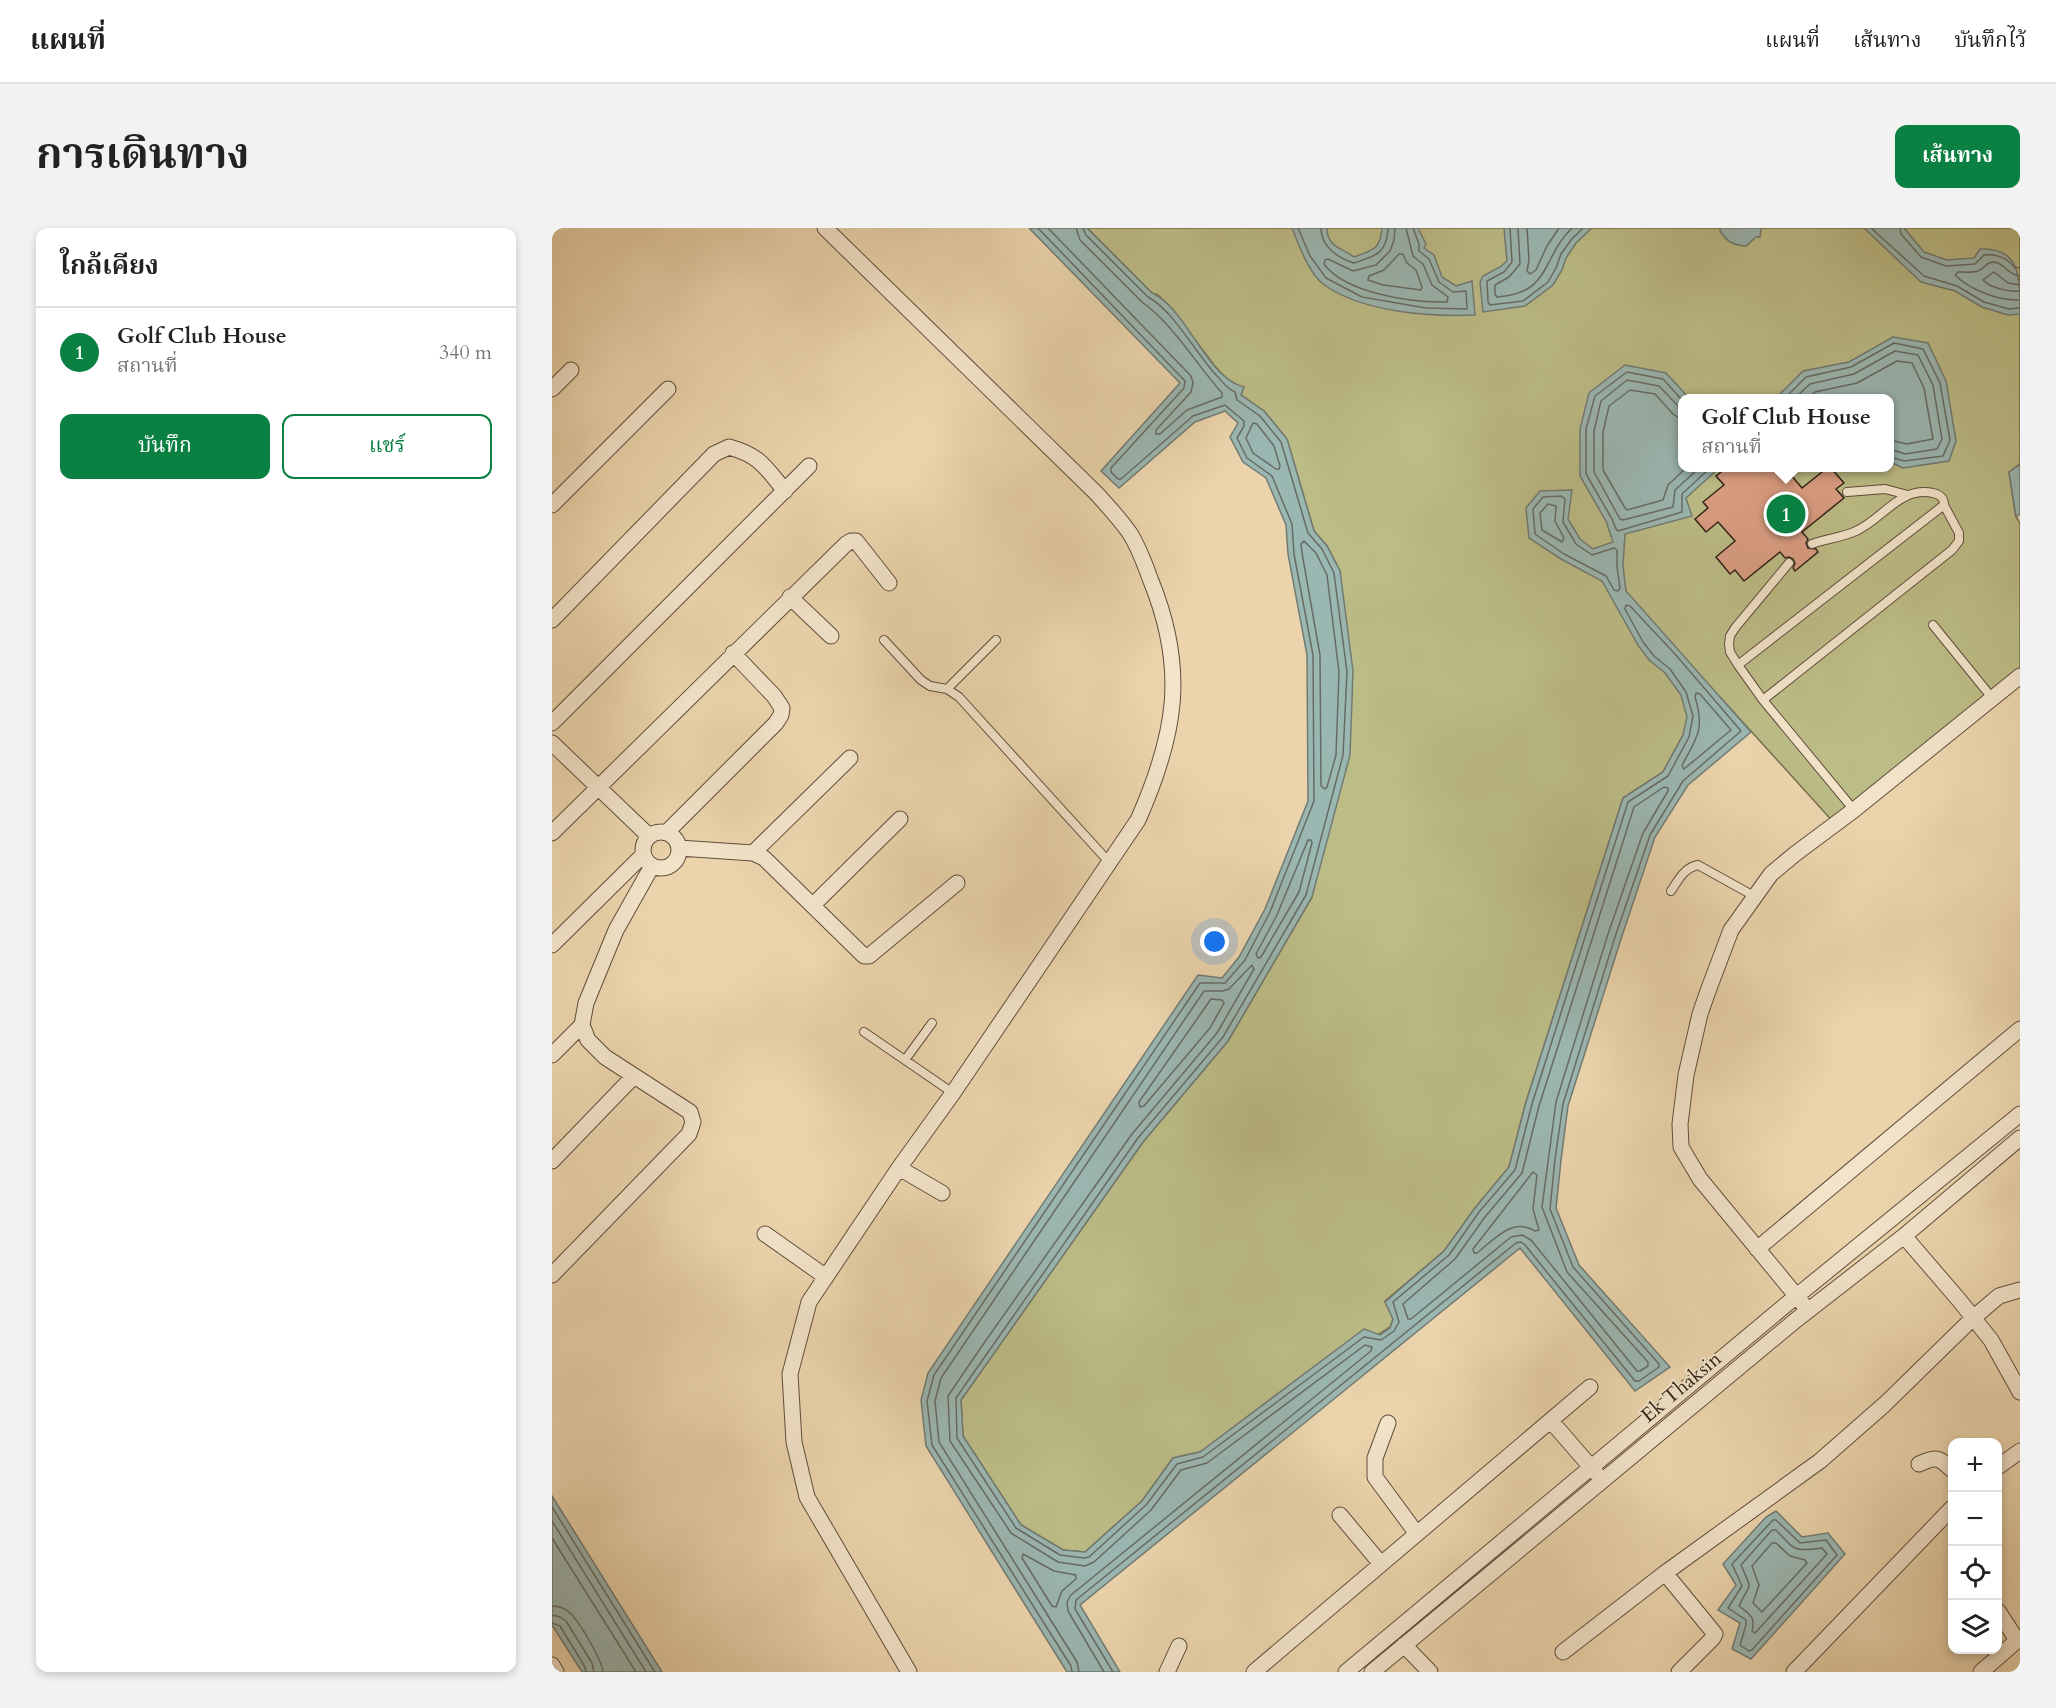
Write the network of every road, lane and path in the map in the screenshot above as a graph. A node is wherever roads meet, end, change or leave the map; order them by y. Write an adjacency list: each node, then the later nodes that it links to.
1 (825, 228): 38 (street)
2 (571, 370): 3 (street)
3 (552, 389)
4 (668, 389): 9 (street)
5 (809, 466): 6 (street)
6 (785, 491): 15 (street); 26 (street)
7 (1847, 492): 8 (lane)
8 (1909, 495): 10 (lane); 11 (lane)
9 (552, 505)
10 (1944, 505): 21 (lane); 25 (lane)
11 (1812, 544)
12 (1789, 563): 21 (lane)
13 (890, 583): 14 (street)
14 (790, 597): 17 (street); 20 (street)
15 (552, 620)
16 (1933, 625): 24 (lane)
17 (831, 636)
18 (884, 640): 23 (lane)
19 (996, 640): 23 (lane)
20 (733, 653): 29 (street); 33 (street)
21 (1738, 665): 25 (lane)
22 (2020, 676): 24 (street)
23 (947, 689): 38 (lane)
24 (1993, 699): 30 (street)
25 (1763, 700): 30 (lane)
26 (552, 723)
27 (552, 743): 29 (street)
28 (850, 758): 36 (street)
29 (597, 788): 32 (street); 34 (street)
30 (1854, 810): 41 (street)
31 (900, 819): 42 (street)
32 (552, 832)
33 (667, 832): 34 (street); 35 (street)
34 (648, 836): 37 (street)
35 (679, 848): 36 (street); 37 (street)
36 (753, 853): 42 (street)
37 (648, 860): 43 (street); 45 (street)
38 (1109, 862): 51 (street)
39 (957, 883): 42 (street)
40 (1671, 891): 41 (lane)
41 (1754, 896): 59 (street)
42 (813, 905)
43 (552, 945)
44 (932, 1023): 49 (lane)
45 (582, 1025): 48 (street); 50 (street)
46 (2020, 1029): 59 (street)
47 (864, 1032): 49 (lane)
48 (552, 1055)
49 (905, 1060): 51 (lane)
50 (634, 1076): 54 (street); 60 (street)
51 (953, 1093): 55 (street)
52 (2020, 1113): 63 (street)
53 (2020, 1138): 58 (street, Ek Thaksin)
54 (552, 1161)
55 (899, 1168): 56 (street); 61 (street)
56 (942, 1193)
57 (765, 1234): 61 (street)
58 (1904, 1236): 64 (street, Ek Thaksin); 65 (street)
59 (1757, 1249): 63 (street)
60 (552, 1275)
61 (826, 1276): 88 (street)
62 (2020, 1290): 65 (street)
63 (1797, 1297): 64 (street); 74 (street)
64 (1809, 1311): 75 (street, Ek Thaksin)
65 (1973, 1318): 67 (street); 80 (street)
66 (1590, 1388): 68 (street)
67 (2020, 1392)
68 (1551, 1421): 74 (street); 78 (street)
69 (1388, 1423): 78 (street)
70 (2020, 1451): 72 (street)
71 (1919, 1464): 73 (street)
72 (2002, 1464)
73 (1948, 1465)
74 (1591, 1467): 75 (street); 91 (street)
75 (1602, 1480): 83 (street, Ek Thaksin)
76 (1948, 1513): 95 (street)
77 (1340, 1515): 79 (street)
78 (1417, 1534): 79 (street)
79 (1381, 1564): 90 (street)
80 (1665, 1573): 85 (street); 94 (street)
81 (2002, 1616): 82 (street)
82 (2019, 1639): 96 (street)
83 (1404, 1645): 92 (street, Ek Thaksin); 93 (street)
84 (1179, 1646): 89 (street)
85 (1563, 1652)
86 (552, 1665): 87 (street)
87 (556, 1672)
88 (909, 1672)
89 (1167, 1672)
90 (1254, 1672)
91 (1346, 1672)
92 (1372, 1672)
93 (1430, 1672)
94 (1679, 1672)
95 (1794, 1672)
96 (1981, 1672)

